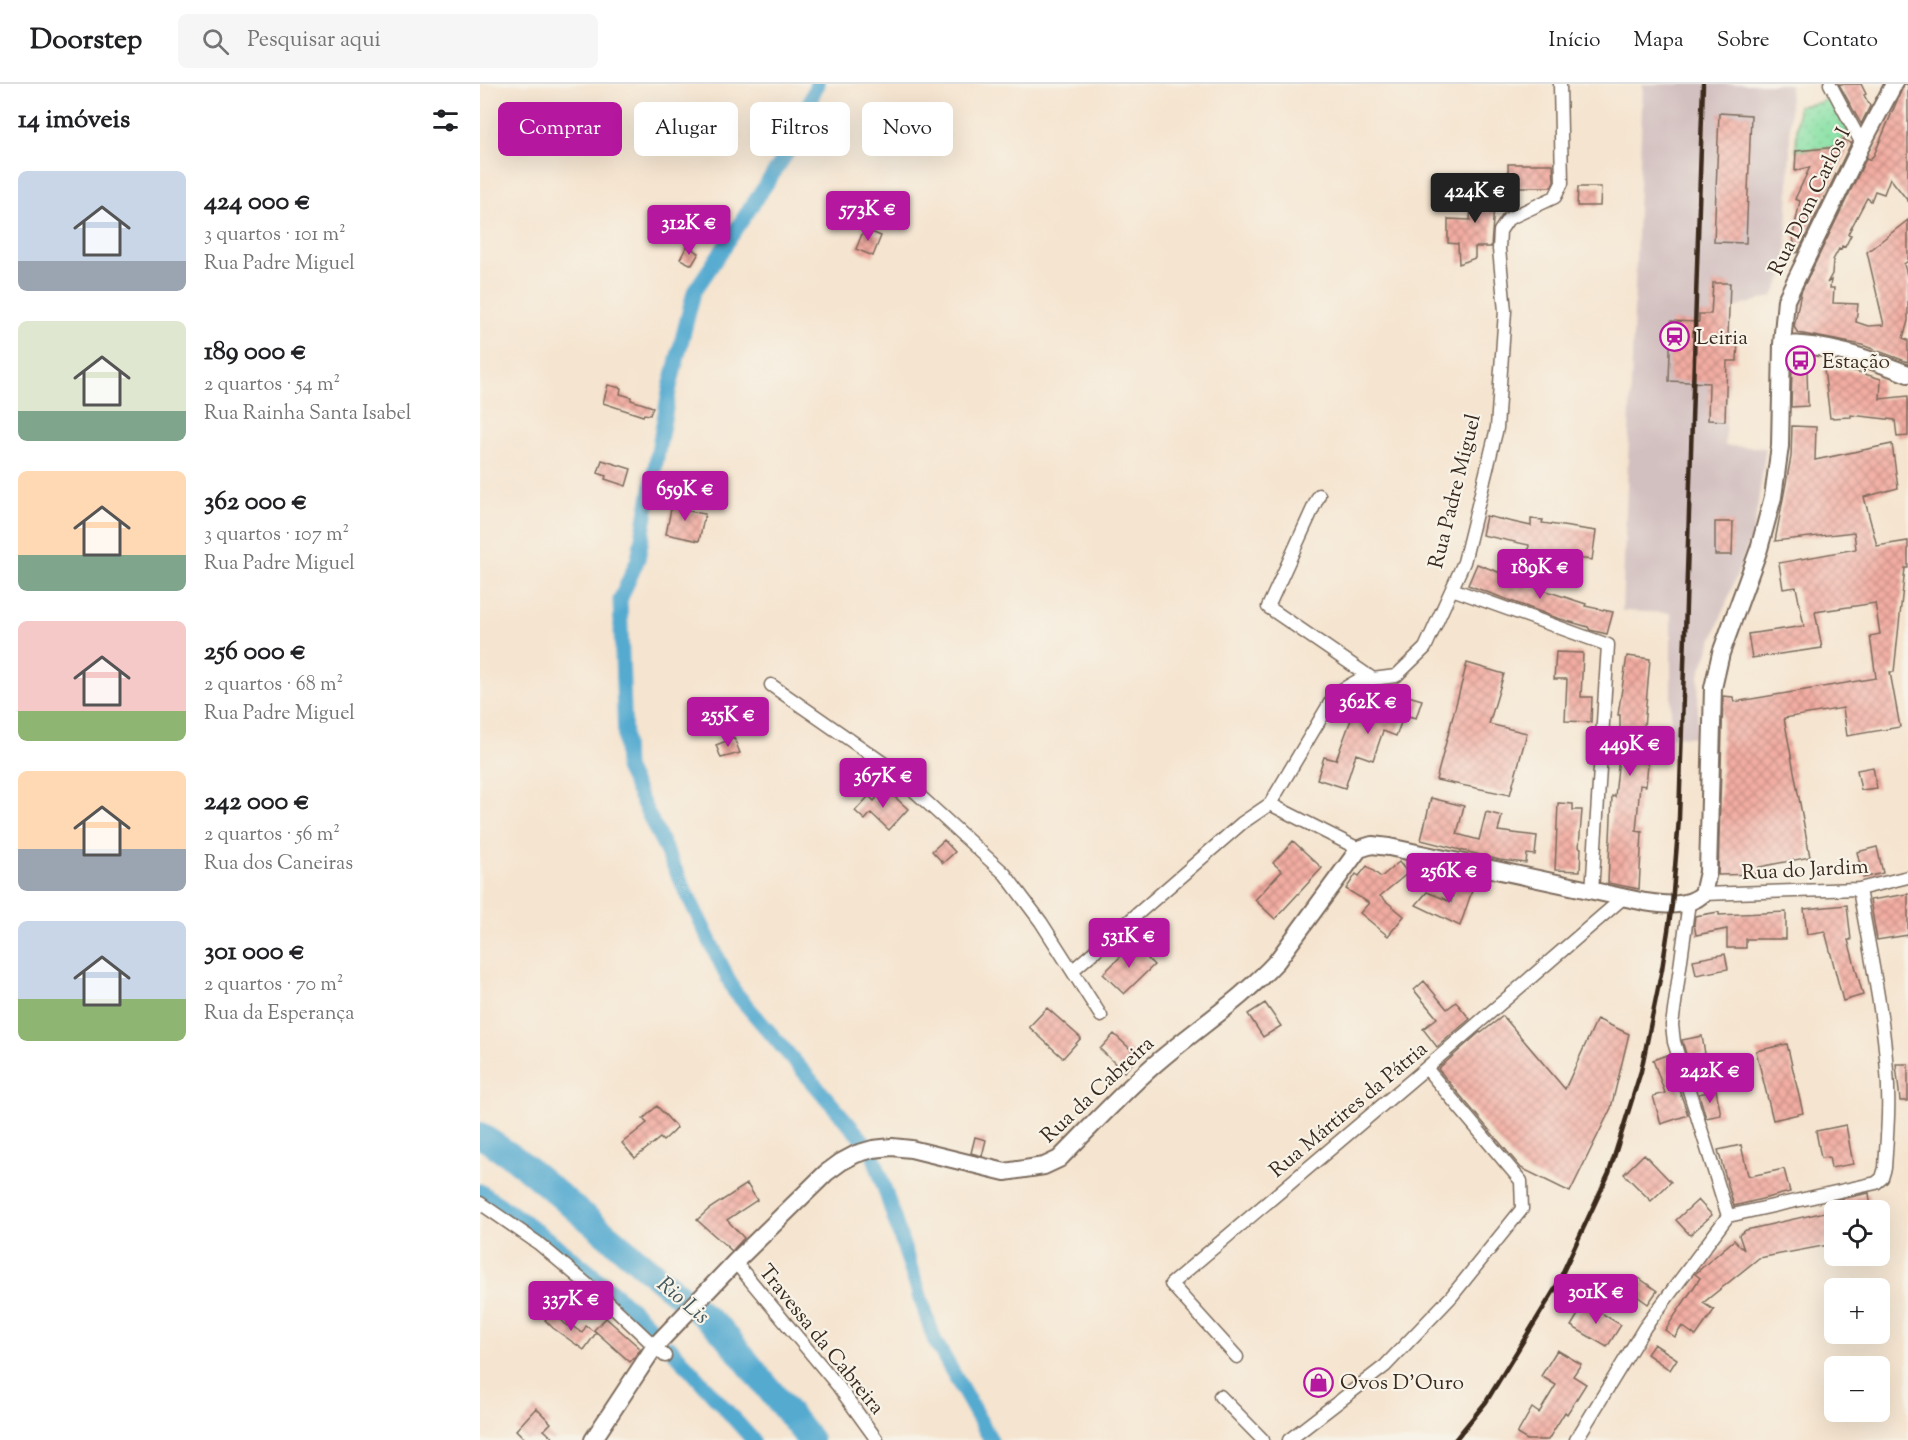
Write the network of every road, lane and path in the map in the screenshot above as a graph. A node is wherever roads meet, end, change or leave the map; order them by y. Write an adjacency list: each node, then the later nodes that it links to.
1 (1560, 84): 8 (street, Rua Padre Miguel)
2 (1830, 84): 4 (street)
3 (1894, 84): 4 (main road, Rua Dom Carlos I)
4 (1862, 144): 5 (main road, Rua Dom Carlos I)
5 (1782, 344): 6 (main road); 17 (main road, Rua Dom Carlos I)
6 (1908, 374)
7 (1319, 495): 9 (street)
8 (1452, 589): 9 (street, Rua Padre Miguel); 15 (street)
9 (1373, 679): 11 (street, Rua Padre Miguel)
10 (771, 685): 18 (street)
11 (1270, 804): 12 (street); 18 (street)
12 (1359, 849): 15 (main road); 23 (main road, Rua da Cabreira)
13 (1908, 878): 14 (street, Rua do Jardim)
14 (1859, 889): 17 (street, Rua do Jardim); 22 (street)
15 (1592, 892): 16 (main road)
16 (1623, 898): 17 (main road); 20 (street, Rua Mártires da Pátria)
17 (1696, 898): 22 (street)
18 (1073, 970): 19 (street)
19 (1101, 1016)
20 (1426, 1068): 25 (street, Rua Mártires da Pátria); 30 (street)
21 (480, 1203): 24 (street)
22 (1728, 1216): 31 (street)
23 (735, 1262): 24 (main road, Rua da Cabreira); 28 (street, Travessa da Cabreira)
24 (660, 1351): 27 (main road, Rua da Cabreira)
25 (1237, 1357)
26 (1220, 1396): 29 (street)
27 (593, 1440)
28 (877, 1440)
29 (1263, 1440)
30 (1289, 1440)
31 (1576, 1440)

